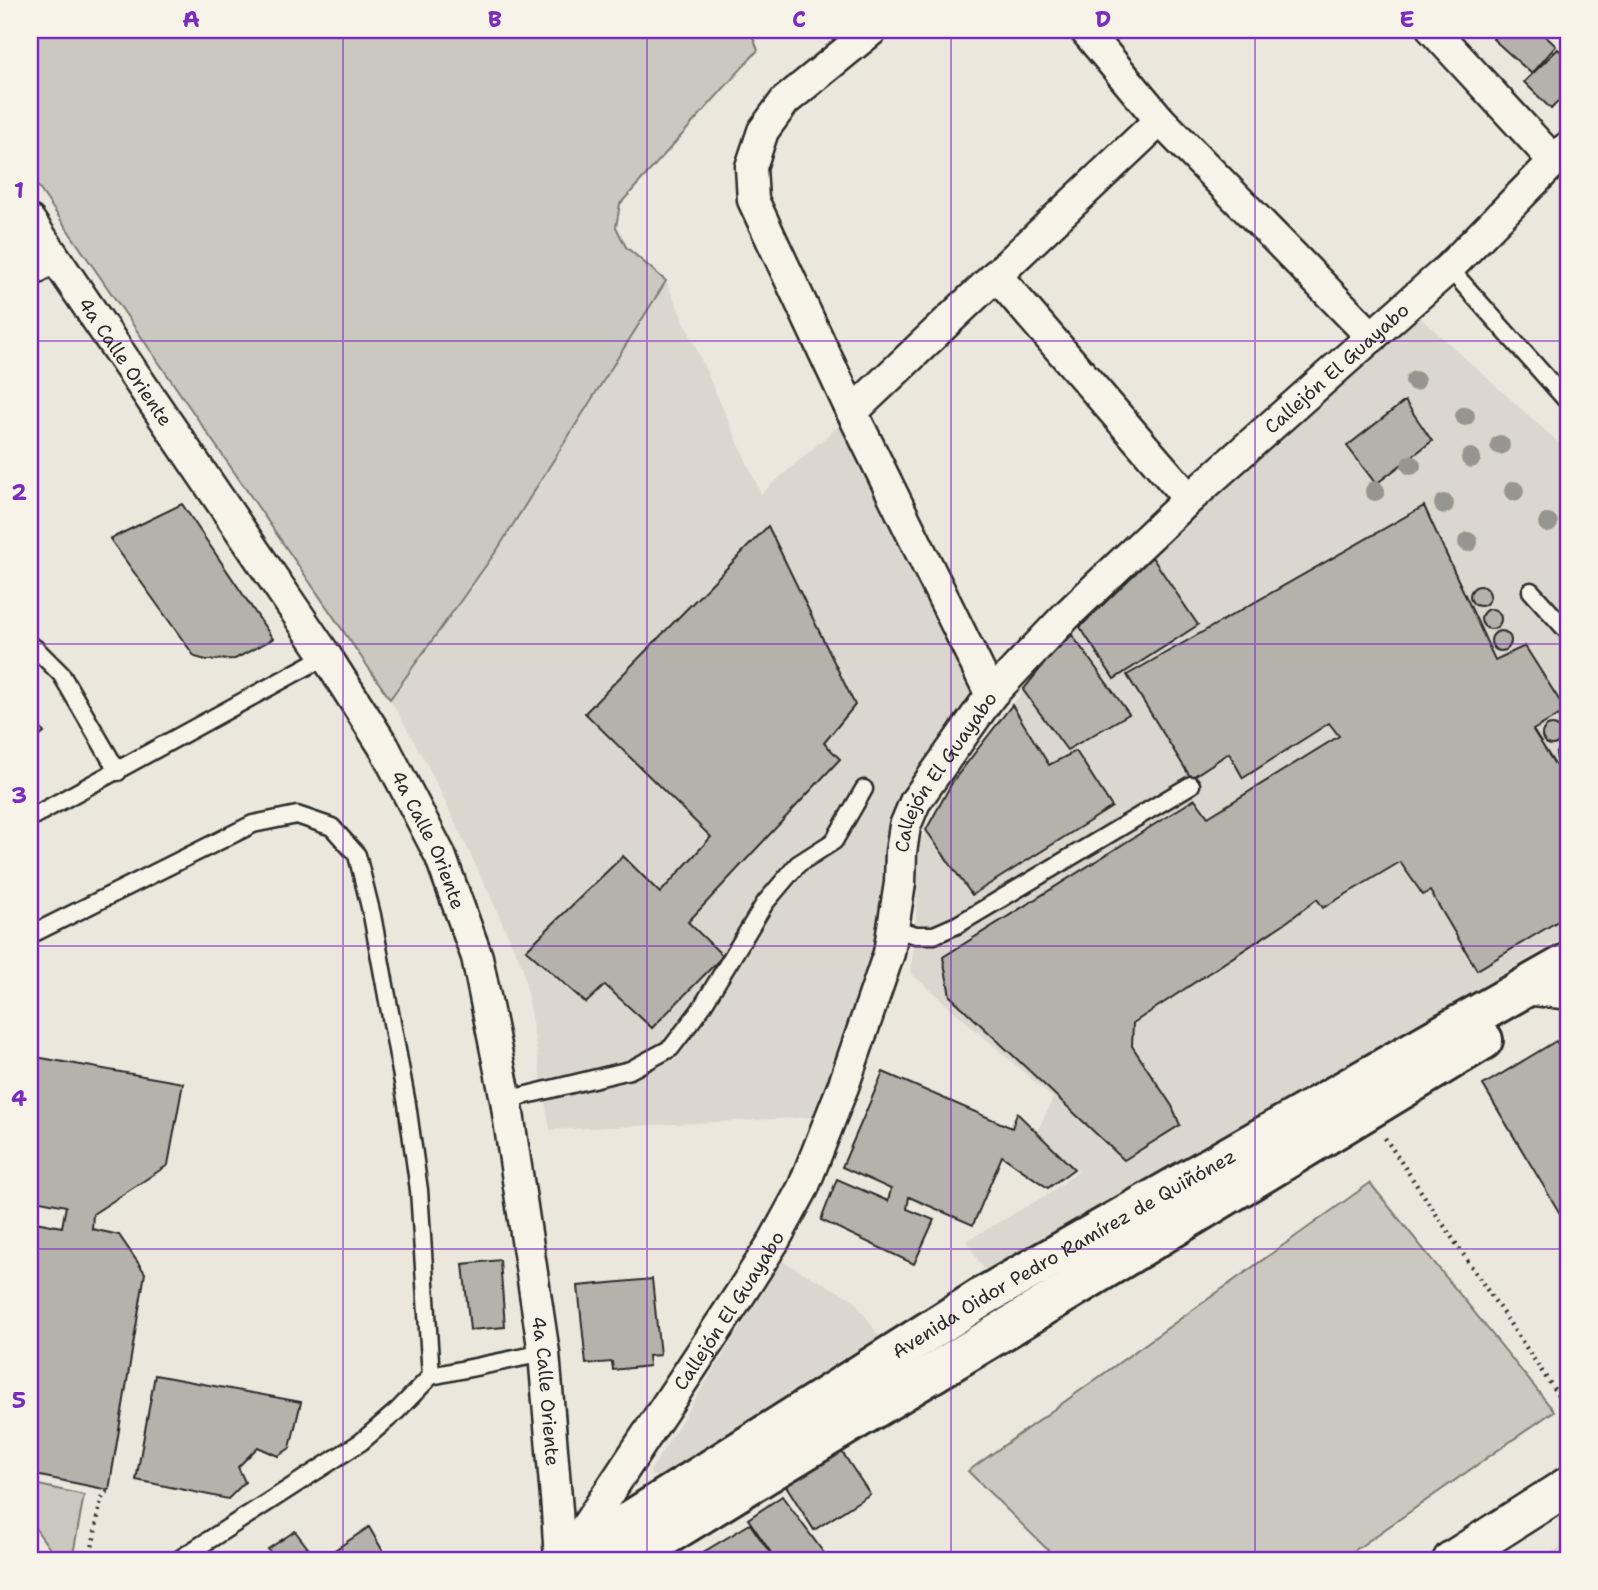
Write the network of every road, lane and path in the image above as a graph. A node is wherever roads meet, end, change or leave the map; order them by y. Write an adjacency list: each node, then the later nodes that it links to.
1 (873, 30): 12 (street)
2 (1084, 30): 4 (street)
3 (1433, 30): 5 (street)
4 (1160, 120): 9 (street); 10 (street)
5 (1561, 153): 8 (street, Callejón El Guayabo)
6 (30, 221): 7 (street, 4a Calle Oriente)
7 (41, 265): 17 (street, 4a Calle Oriente)
8 (1449, 268): 10 (street, Callejón El Guayabo); 11 (lane)
9 (996, 275): 12 (street); 13 (street)
10 (1372, 337): 13 (street, Callejón El Guayabo)
11 (1568, 402)
12 (852, 412): 18 (street)
13 (1189, 499): 18 (street, Callejón El Guayabo)
14 (1531, 591): 15 (lane)
15 (1568, 632)
16 (30, 645): 19 (lane)
17 (327, 656): 19 (lane); 26 (street, 4a Calle Oriente)
18 (991, 695): 23 (street, Callejón El Guayabo)
19 (118, 772): 22 (lane)
20 (1191, 785): 23 (lane)
21 (864, 789): 26 (lane)
22 (30, 818)
23 (894, 929): 35 (street, Callejón El Guayabo)
24 (30, 935): 29 (lane)
25 (1568, 983): 27 (main road, Avenida Oidor Pedro Ramírez de Quiñónez); 35 (main road, Avenida Oidor Pedro Ramírez de Quiñónez)
26 (506, 1100): 28 (street, 4a Calle Oriente)
27 (1368, 1111): 30 (path); 36 (main road, Avenida Oidor Pedro Ramírez de Quiñónez)
28 (544, 1353): 29 (lane); 35 (street, 4a Calle Oriente)
29 (431, 1376): 34 (lane)
30 (1568, 1410)
31 (1568, 1486): 37 (street)
32 (109, 1490): 33 (path)
33 (90, 1560)
34 (178, 1560)
35 (564, 1560)
36 (626, 1560)
37 (1452, 1560)

